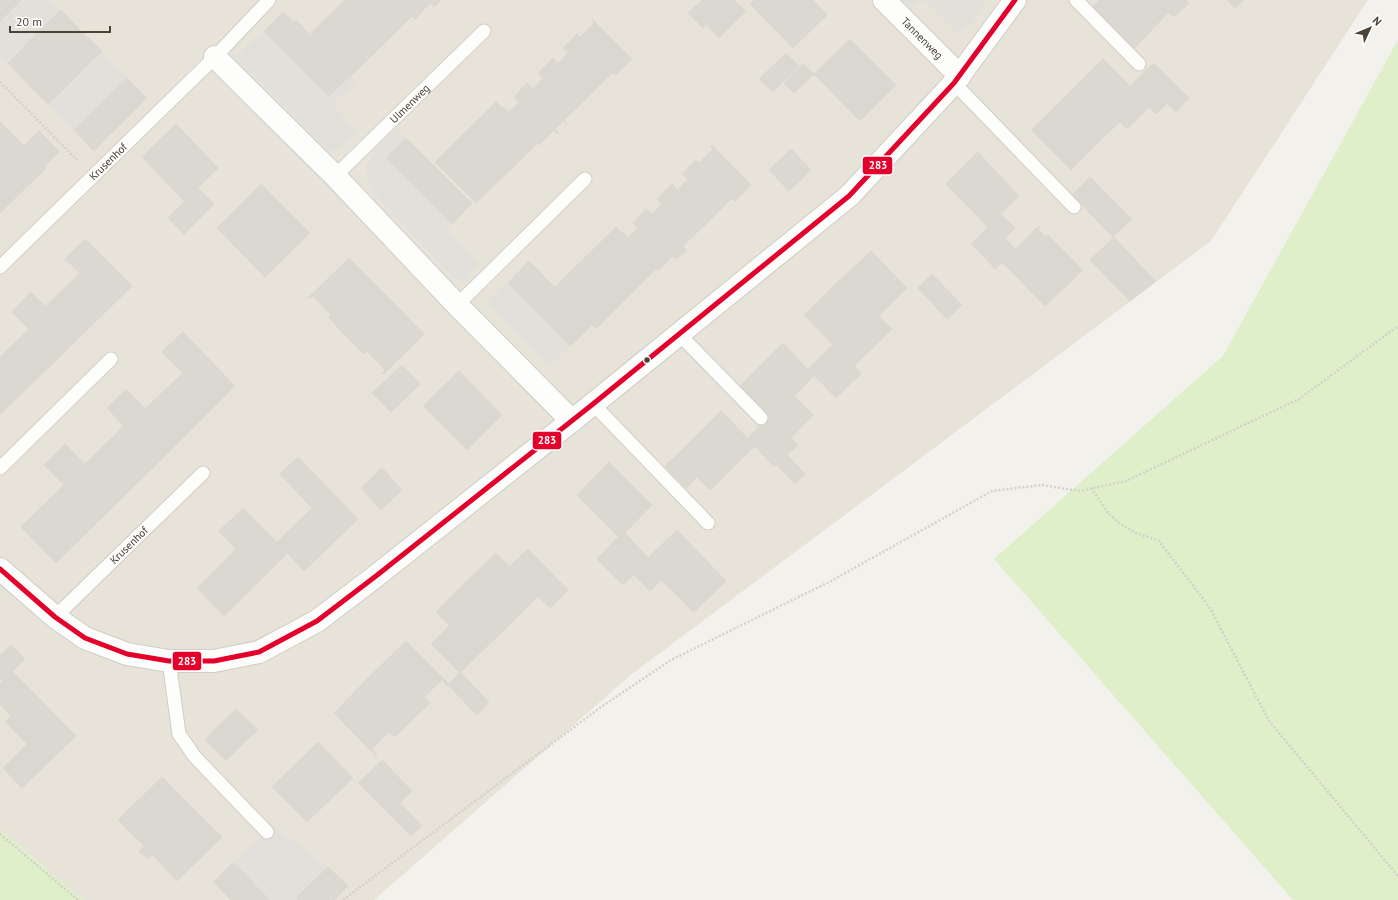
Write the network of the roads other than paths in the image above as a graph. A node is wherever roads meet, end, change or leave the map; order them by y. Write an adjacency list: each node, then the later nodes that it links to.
1 (269, 0): 6 (lane, Krusenhof)
2 (884, 0): 8 (street, Tannenweg)
3 (1015, 0): 8 (street)
4 (1076, 0): 7 (lane)
5 (484, 32): 9 (lane, Ulmenweg)
6 (216, 57): 9 (street); 12 (lane, Krusenhof)
7 (1139, 64)
8 (957, 80): 11 (lane); 14 (street)
9 (335, 176): 13 (street)
10 (584, 179): 13 (lane)
11 (1074, 207)
12 (0, 267)
13 (457, 305): 18 (street)
14 (679, 334): 16 (street); 17 (lane)
15 (110, 359): 19 (lane)
16 (593, 404): 18 (street); 21 (lane)
17 (761, 418)
18 (572, 421): 24 (street)
19 (0, 468)
20 (204, 473): 23 (lane, Krusenhof)
21 (708, 523)
22 (0, 569): 23 (street)
23 (55, 617): 24 (street)
24 (169, 661): 25 (lane)
25 (267, 832)

